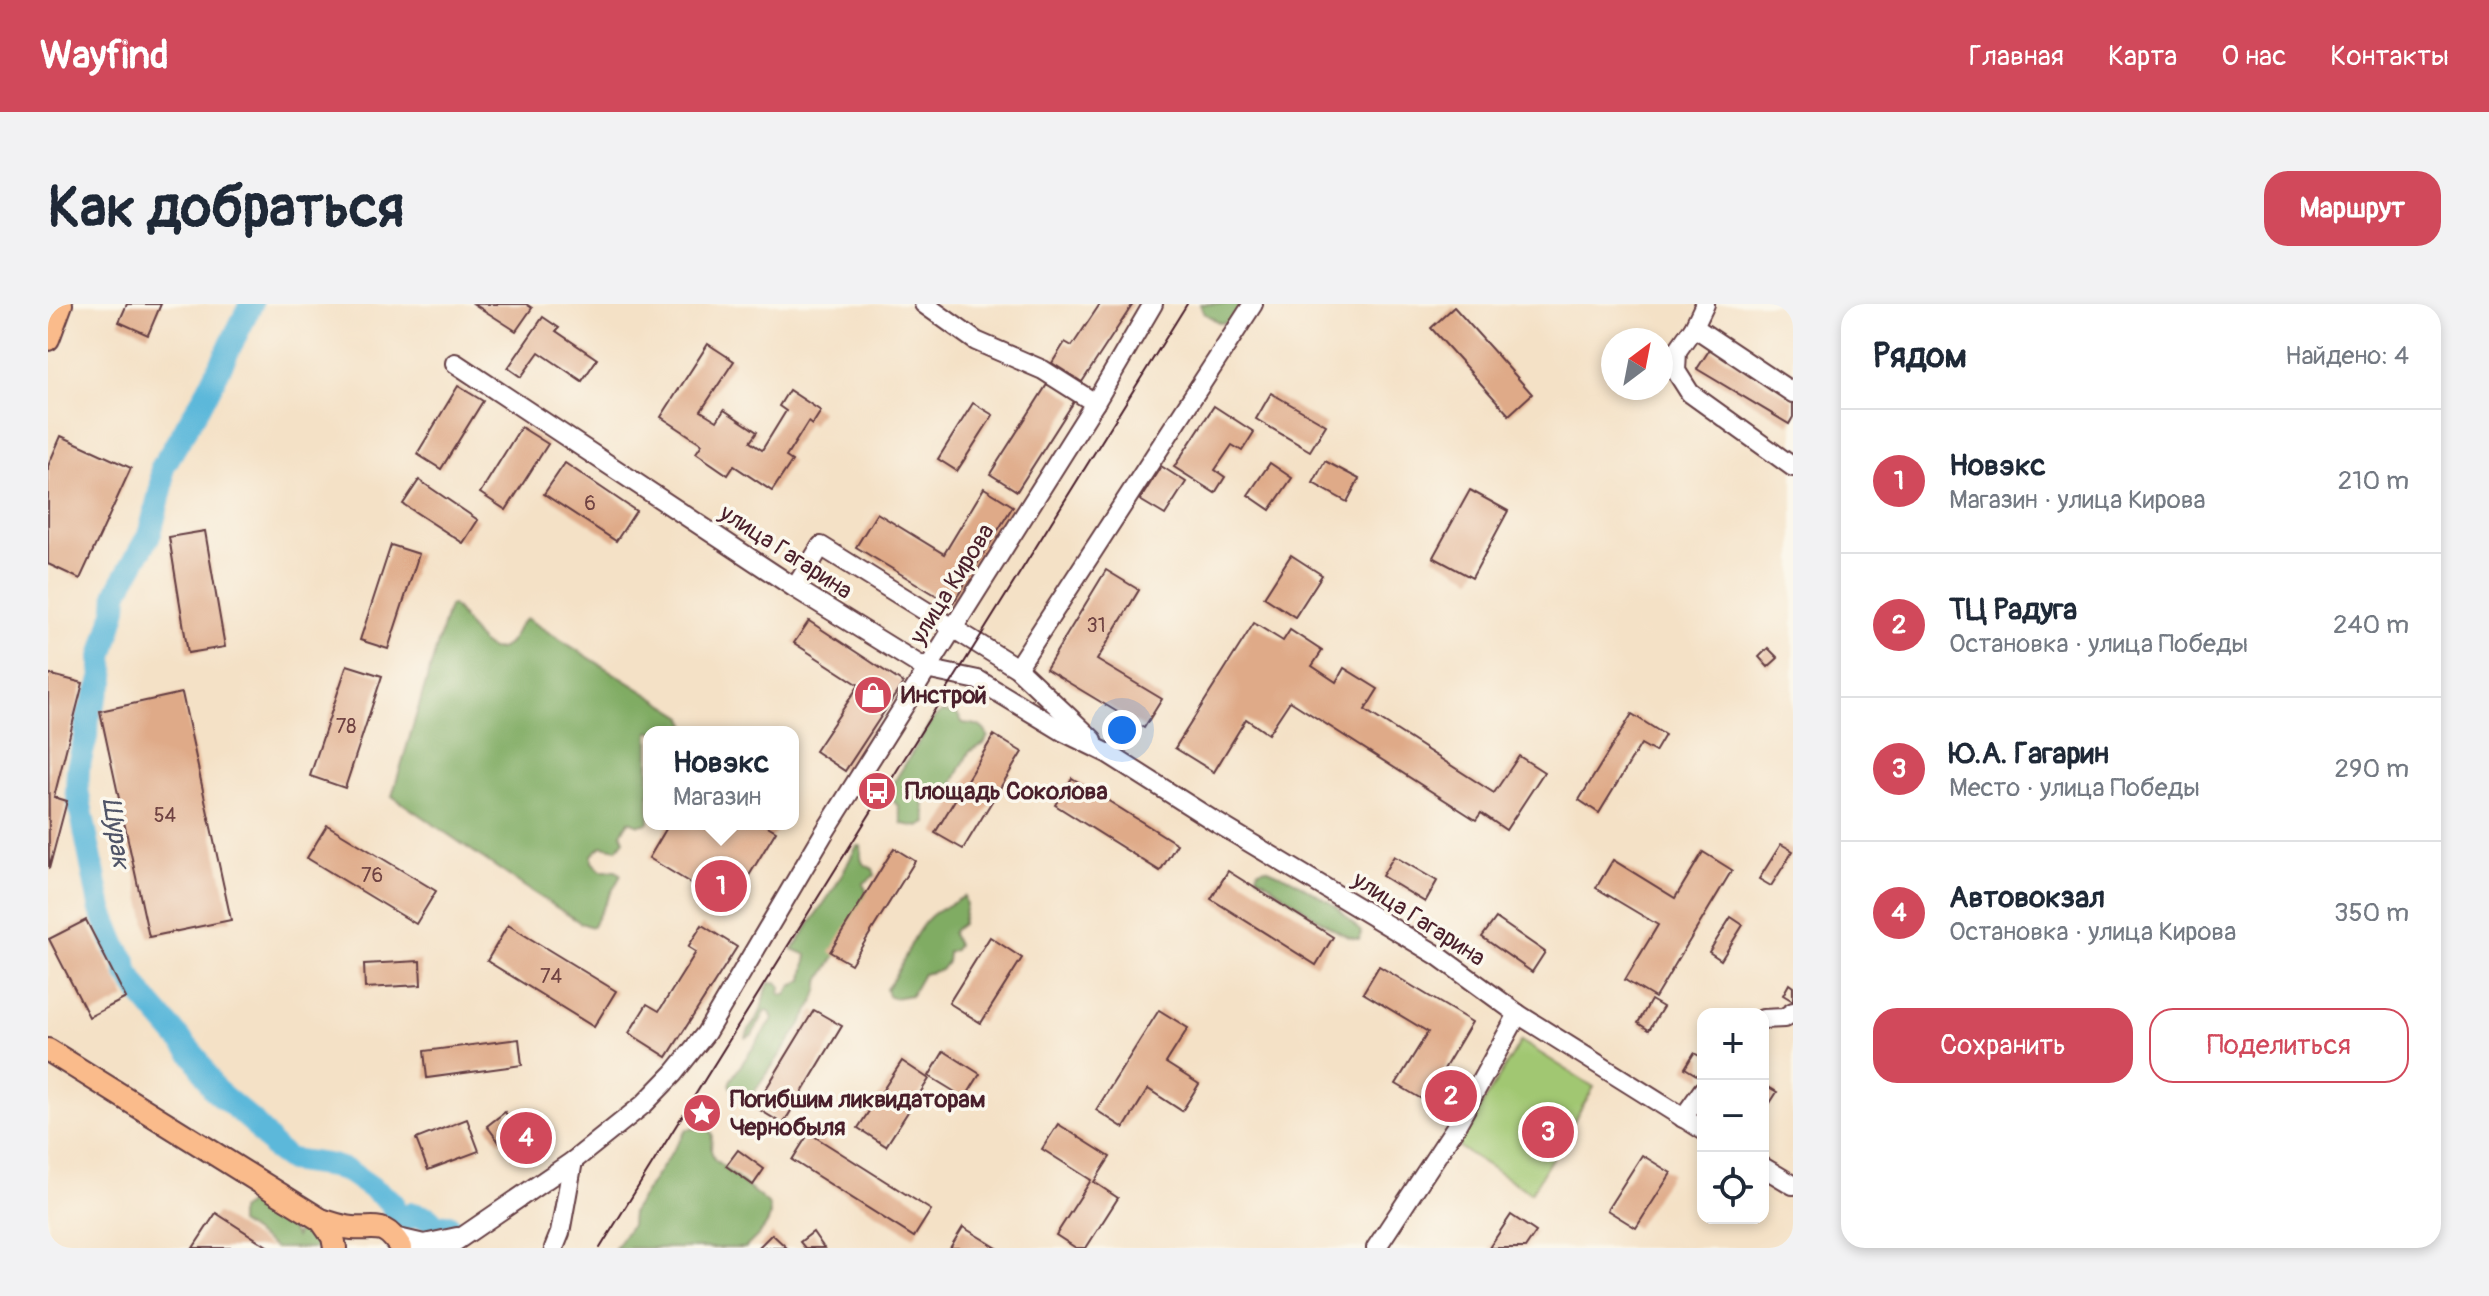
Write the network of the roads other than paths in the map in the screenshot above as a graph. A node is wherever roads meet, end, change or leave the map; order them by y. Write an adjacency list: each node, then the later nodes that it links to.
1 (61, 304): 7 (main road)
2 (924, 304): 10 (street)
3 (1153, 304): 10 (street, улица Кирова)
4 (1253, 304): 14 (street)
5 (1705, 304): 6 (street)
6 (1694, 327): 9 (street); 11 (street)
7 (48, 339)
8 (455, 363): 12 (street, улица Гагарина)
9 (1793, 393)
10 (1095, 403): 13 (street, улица Кирова)
11 (1793, 467)
12 (795, 588): 13 (street, улица Гагарина); 15 (street, улица Гагарина)
13 (953, 628): 14 (street, улица Гагарина); 15 (street, улица Кирова)
14 (1017, 668): 16 (street, улица Гагарина)
15 (926, 669): 16 (street, улица Гагарина); 24 (street, улица Кирова)
16 (1107, 753): 18 (street, улица Гагарина)
17 (1793, 1012): 19 (street)
18 (1518, 1014): 22 (street, улица Гагарина); 34 (street)
19 (1769, 1019)
20 (48, 1050): 27 (main road)
21 (1697, 1098): 22 (street)
22 (1683, 1118): 23 (street, улица Гагарина)
23 (1697, 1126)
24 (573, 1161): 29 (street, улица Кирова); 33 (street)
25 (1769, 1171): 26 (street)
26 (1793, 1185)
27 (321, 1220): 28 (main road); 31 (main road)
28 (357, 1228): 30 (main road); 31 (main road)
29 (467, 1234): 30 (street); 32 (street, улица Кирова)
30 (397, 1242)
31 (336, 1248)
32 (446, 1248)
33 (554, 1248)
34 (1376, 1248)

